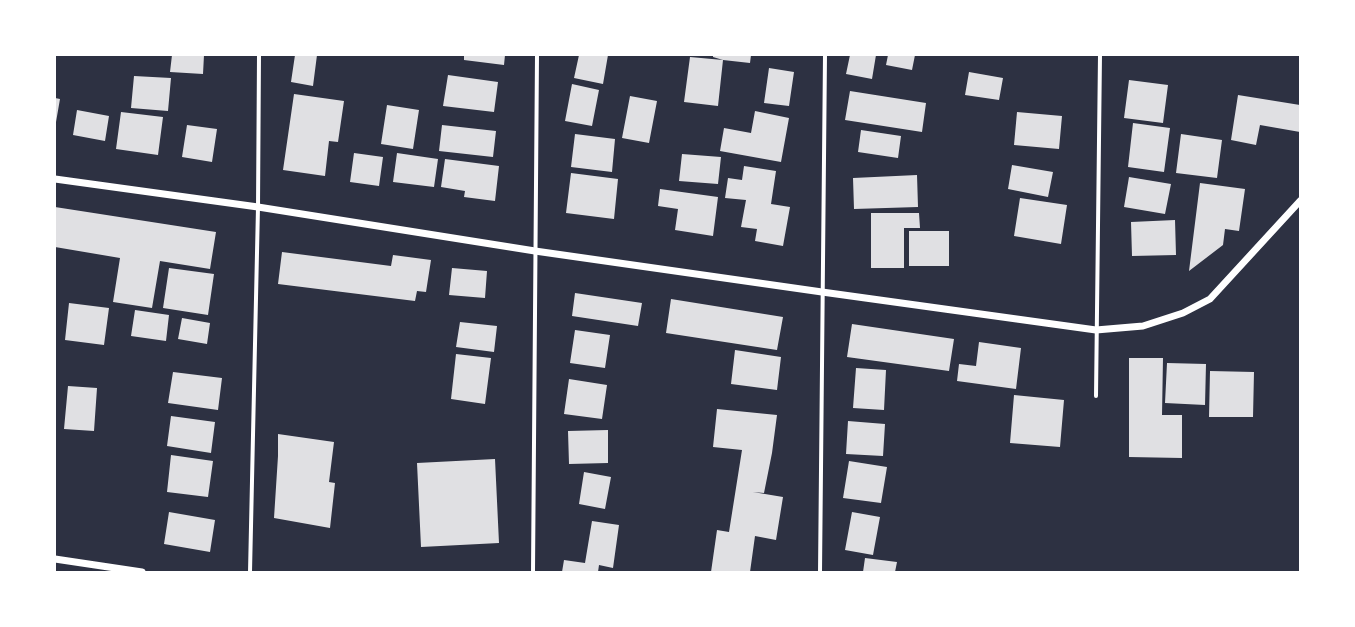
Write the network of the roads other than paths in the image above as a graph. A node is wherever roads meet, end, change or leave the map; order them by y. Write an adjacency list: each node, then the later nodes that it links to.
1 (259, 55): 7 (street)
2 (537, 55): 8 (street)
3 (825, 55): 9 (street)
4 (1100, 55): 10 (street)
5 (55, 178): 7 (street)
6 (1300, 201): 10 (street)
7 (258, 207): 8 (street); 14 (street)
8 (535, 251): 9 (street); 15 (street)
9 (822, 292): 10 (street); 16 (street)
10 (1096, 330): 11 (street)
11 (1096, 396)
12 (55, 559): 13 (street)
13 (142, 572)
14 (250, 572)
15 (533, 572)
16 (820, 572)

